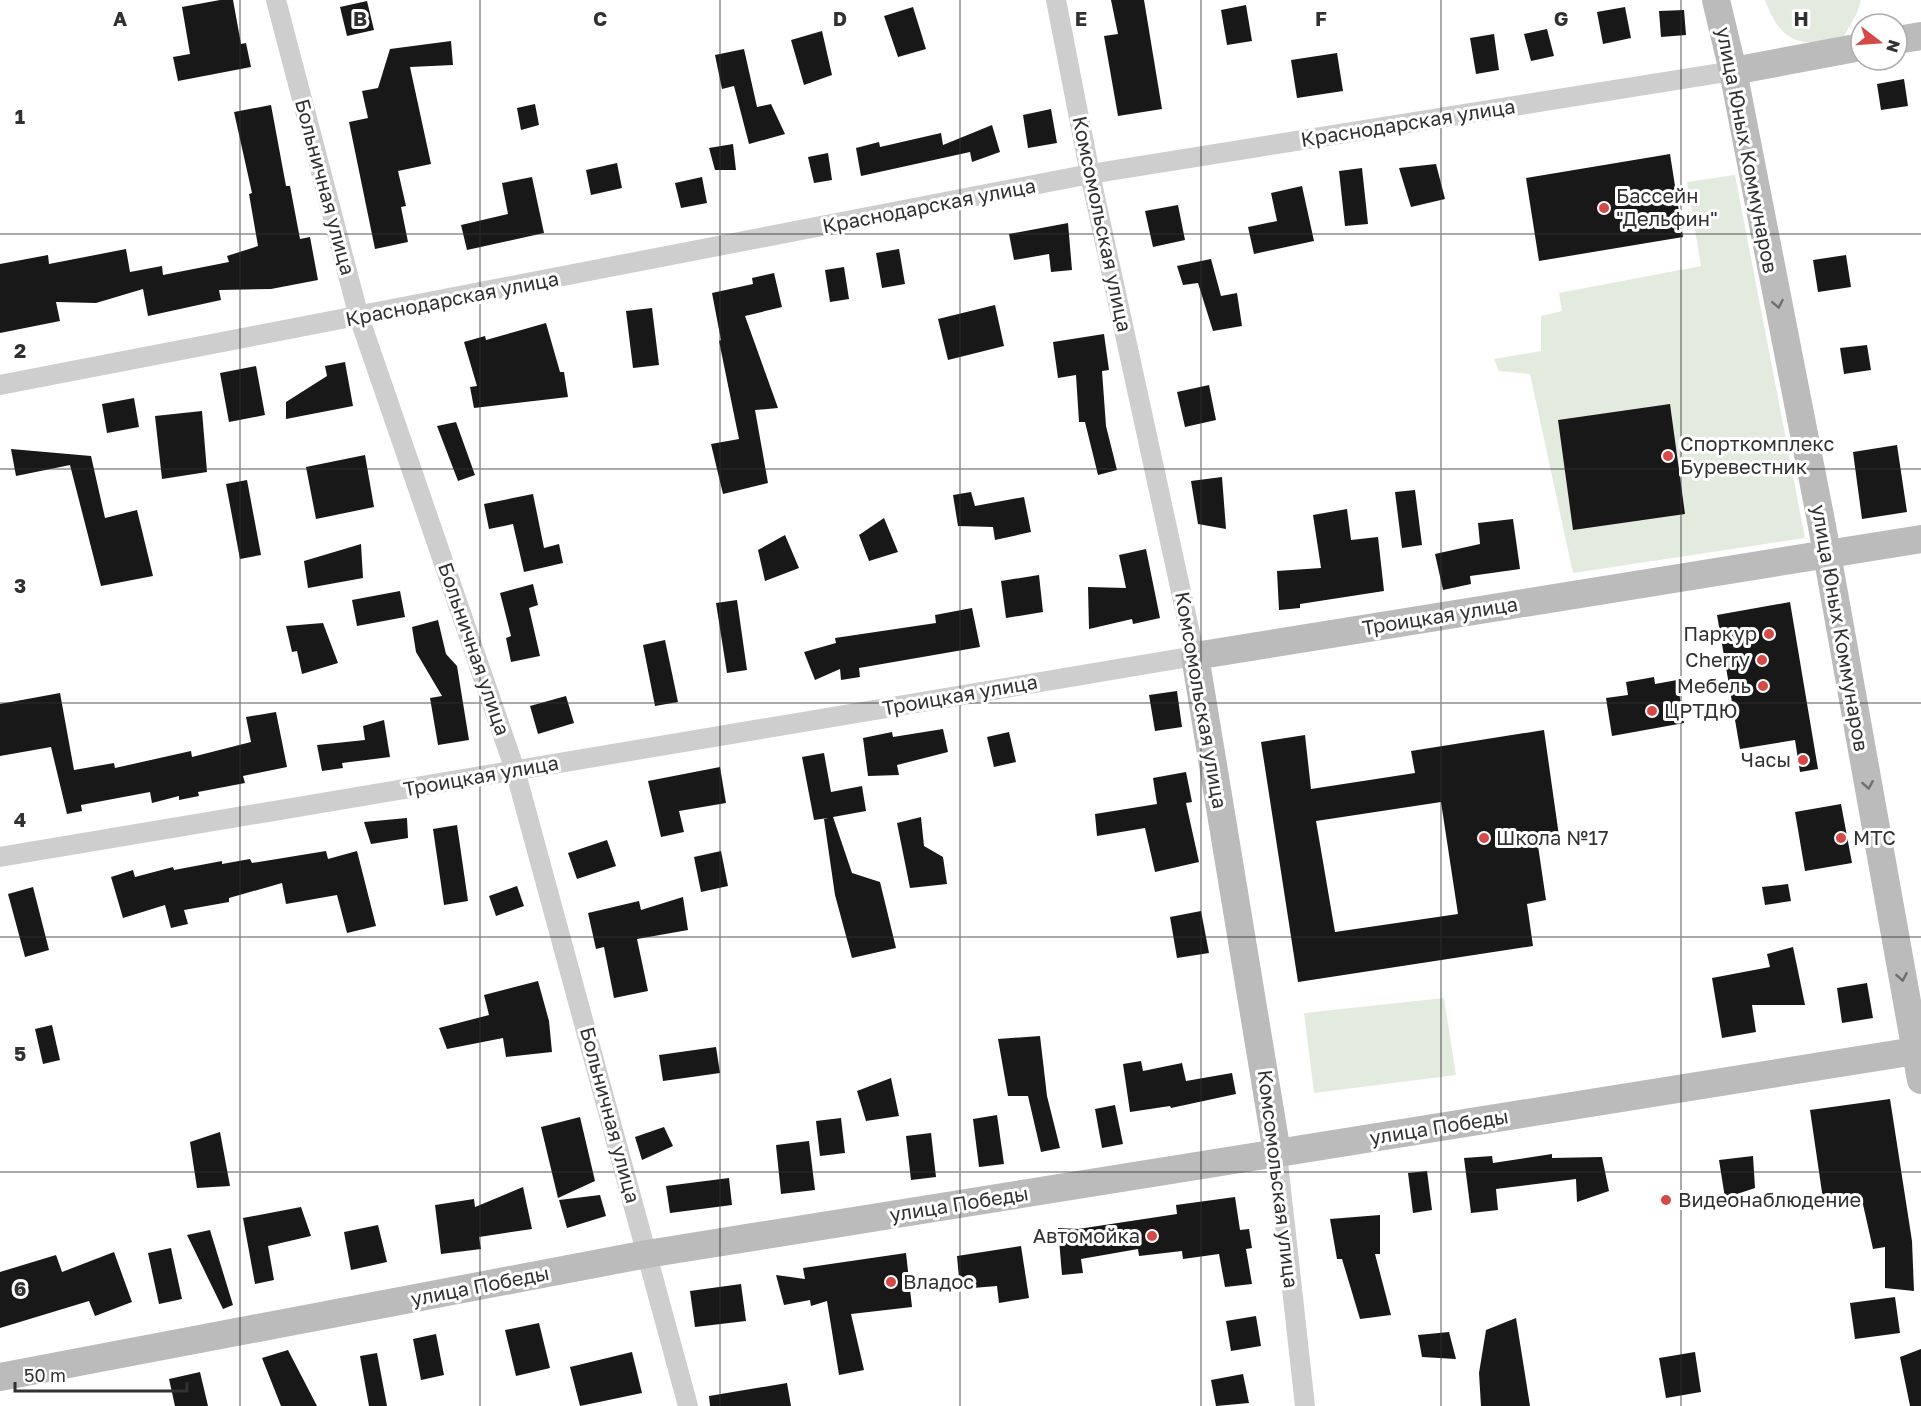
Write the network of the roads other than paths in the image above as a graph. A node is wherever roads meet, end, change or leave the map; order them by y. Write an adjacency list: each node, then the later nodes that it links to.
1 (276, 0): 7 (street, Больничная улица)
2 (1056, 0): 6 (street, Комсомольская улица)
3 (1716, 0): 5 (street, улица Юных Коммунаров)
4 (1849, 49): 5 (street, Краснодарская улица)
5 (1733, 70): 6 (street, Краснодарская улица); 10 (street, улица Юных Коммунаров, one-way to 10)
6 (1090, 174): 7 (street, Краснодарская улица); 11 (street, Комсомольская улица)
7 (359, 317): 8 (street, Краснодарская улица); 12 (street, Больничная улица)
8 (0, 385)
9 (1921, 539): 10 (street, Троицкая улица)
10 (1826, 553): 11 (street, Троицкая улица); 14 (street, улица Юных Коммунаров, one-way to 14)
11 (1195, 656): 12 (street, Троицкая улица); 16 (street, Комсомольская улица)
12 (515, 770): 13 (street, Троицкая улица); 17 (street, Больничная улица)
13 (0, 857)
14 (1918, 1051): 15 (street, улица Юных Коммунаров); 16 (street, улица Победы)
15 (1921, 1080)
16 (1278, 1153): 17 (street, улица Победы); 20 (street, Комсомольская улица)
17 (647, 1254): 18 (street, улица Победы); 19 (street, Больничная улица)
18 (0, 1377)
19 (688, 1406)
20 (1305, 1406)

